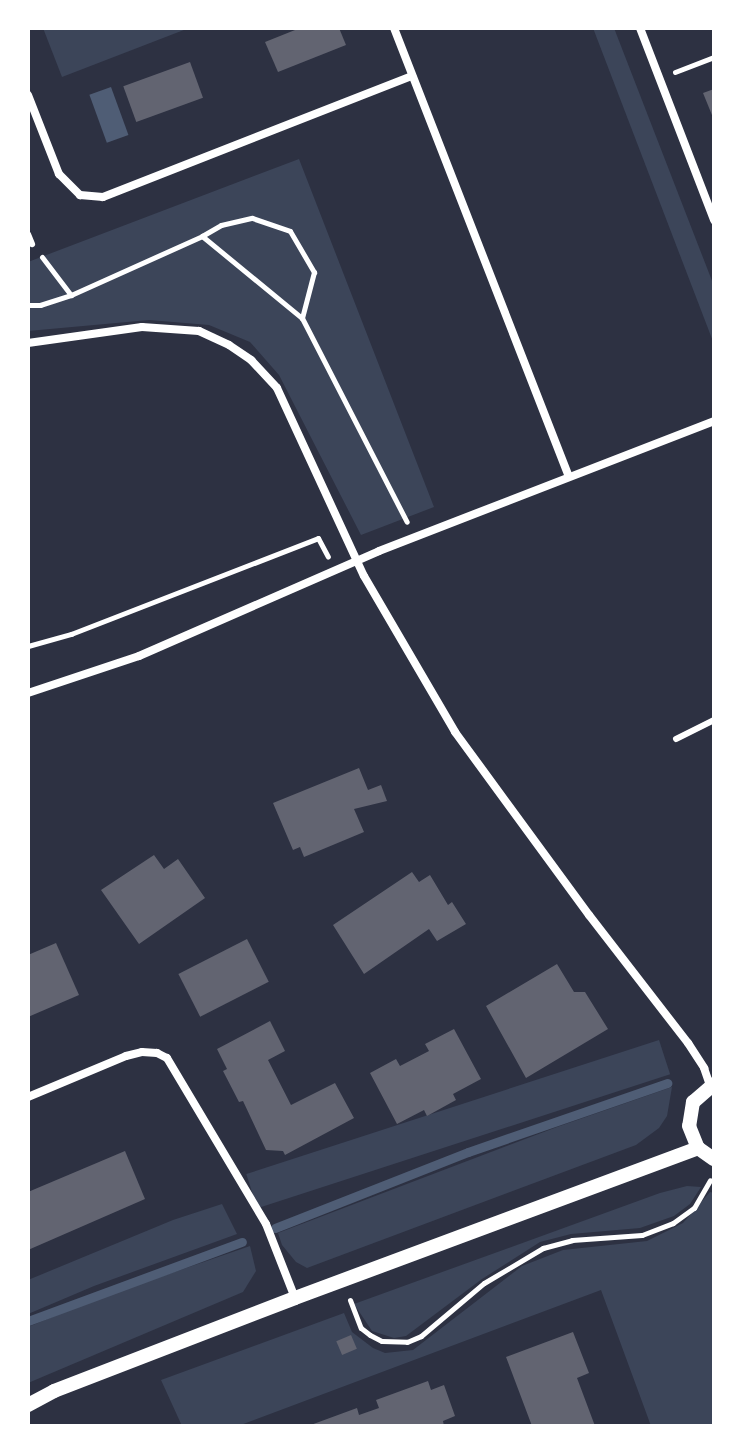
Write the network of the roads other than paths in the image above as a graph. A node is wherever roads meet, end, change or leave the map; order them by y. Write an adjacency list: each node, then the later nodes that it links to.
1 (394, 28): 3 (street)
2 (640, 28): 5 (street)
3 (412, 76): 4 (street); 11 (street)
4 (28, 95)
5 (711, 204): 6 (street)
6 (714, 220)
7 (28, 234): 8 (lane)
8 (32, 244)
9 (28, 343): 12 (street)
10 (714, 421): 11 (street)
11 (568, 475): 12 (street)
12 (357, 562): 13 (street); 16 (street)
13 (28, 693)
14 (714, 720): 15 (lane)
15 (676, 739)
16 (712, 1084): 18 (street)
17 (28, 1097): 20 (street)
18 (698, 1148): 19 (street); 20 (street)
19 (714, 1159)
20 (295, 1298): 21 (street)
21 (28, 1405)

